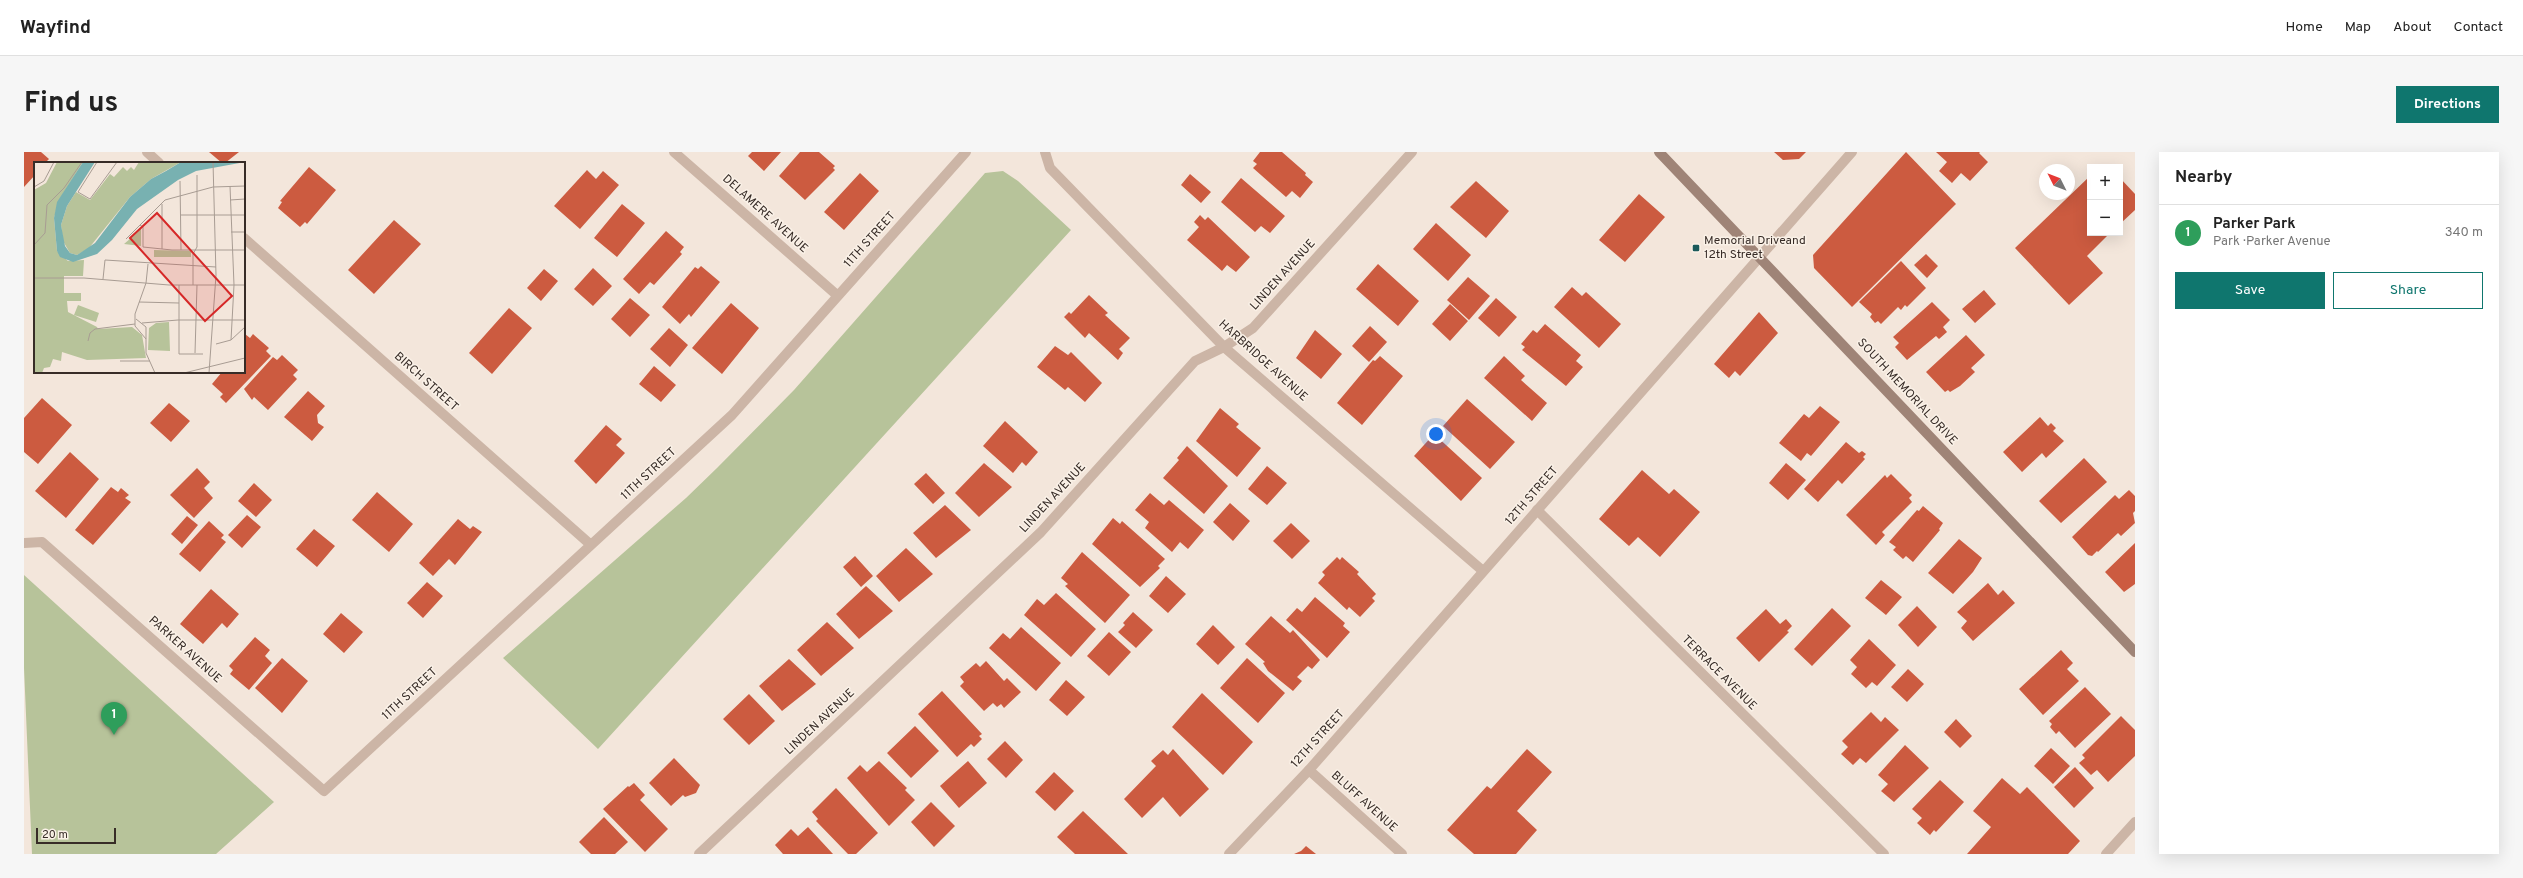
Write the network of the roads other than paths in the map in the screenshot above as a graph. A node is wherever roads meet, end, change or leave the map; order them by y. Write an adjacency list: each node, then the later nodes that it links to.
1 (147, 152): 8 (street)
2 (674, 152): 11 (street, DELAMERE AVENUE)
3 (966, 152): 11 (street, 11TH STREET)
4 (1045, 152): 12 (street, HARBRIDGE AVENUE)
5 (1412, 152): 12 (street, LINDEN AVENUE)
6 (1659, 152): 10 (main road, SOUTH MEMORIAL DRIVE)
7 (1852, 152): 10 (street, 12TH STREET)
8 (158, 162)
9 (245, 239): 15 (street, BIRCH STREET)
10 (1760, 257): 13 (street, 12TH STREET); 17 (main road, SOUTH MEMORIAL DRIVE)
11 (838, 296): 15 (street, 11TH STREET)
12 (1224, 347): 16 (street, HARBRIDGE AVENUE); 21 (street, LINDEN AVENUE)
13 (1536, 510): 16 (street, 12TH STREET); 24 (street, TERRACE AVENUE)
14 (24, 543): 19 (street, PARKER AVENUE)
15 (591, 545): 19 (street, 11TH STREET)
16 (1483, 571): 18 (street, 12TH STREET)
17 (2135, 652)
18 (1309, 770): 22 (street, 12TH STREET); 23 (street, BLUFF AVENUE)
19 (324, 791)
20 (2135, 822): 25 (street)
21 (699, 854)
22 (1229, 854)
23 (1402, 854)
24 (1884, 854)
25 (2106, 854)

